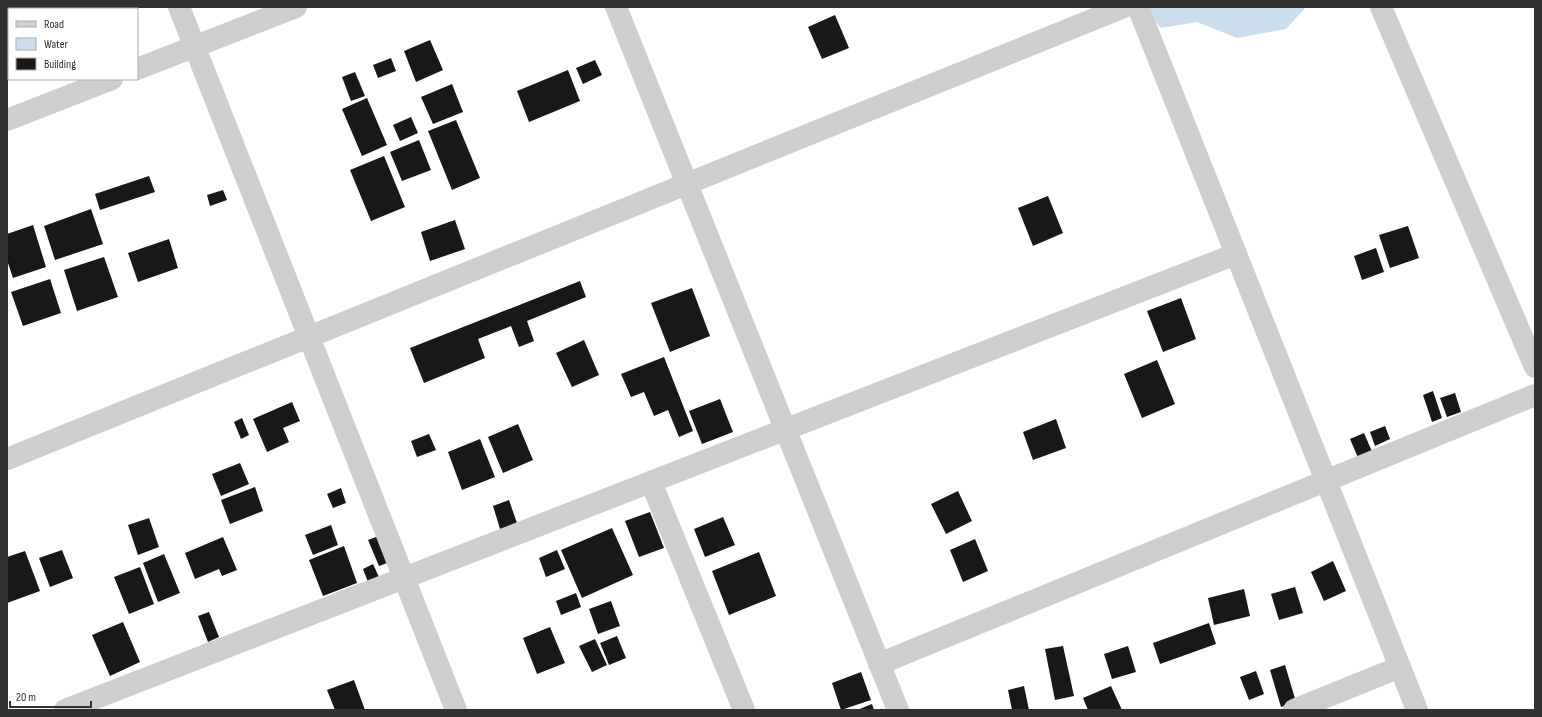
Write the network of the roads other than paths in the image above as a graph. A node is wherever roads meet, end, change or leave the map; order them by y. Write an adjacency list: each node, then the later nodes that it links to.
1 (179, 7): 7 (street)
2 (296, 7): 7 (street)
3 (616, 7): 11 (street)
4 (1124, 7): 11 (street)
5 (1138, 7): 12 (street)
6 (1381, 7): 14 (street)
7 (194, 47): 8 (street); 13 (street)
8 (138, 69)
9 (109, 80): 10 (street)
10 (7, 120)
11 (687, 184): 13 (street); 16 (street)
12 (1236, 254): 16 (street); 18 (street)
13 (309, 337): 17 (street); 20 (street)
14 (1535, 368)
15 (1535, 395): 18 (street)
16 (785, 429): 19 (street); 21 (street)
17 (7, 459)
18 (1326, 481): 21 (street); 22 (street)
19 (651, 482): 20 (street); 25 (street)
20 (404, 578): 23 (street); 24 (street)
21 (879, 664): 26 (street)
22 (1400, 667): 27 (street); 28 (street)
23 (65, 710)
24 (456, 710)
25 (744, 710)
26 (898, 710)
27 (1294, 710)
28 (1417, 710)

